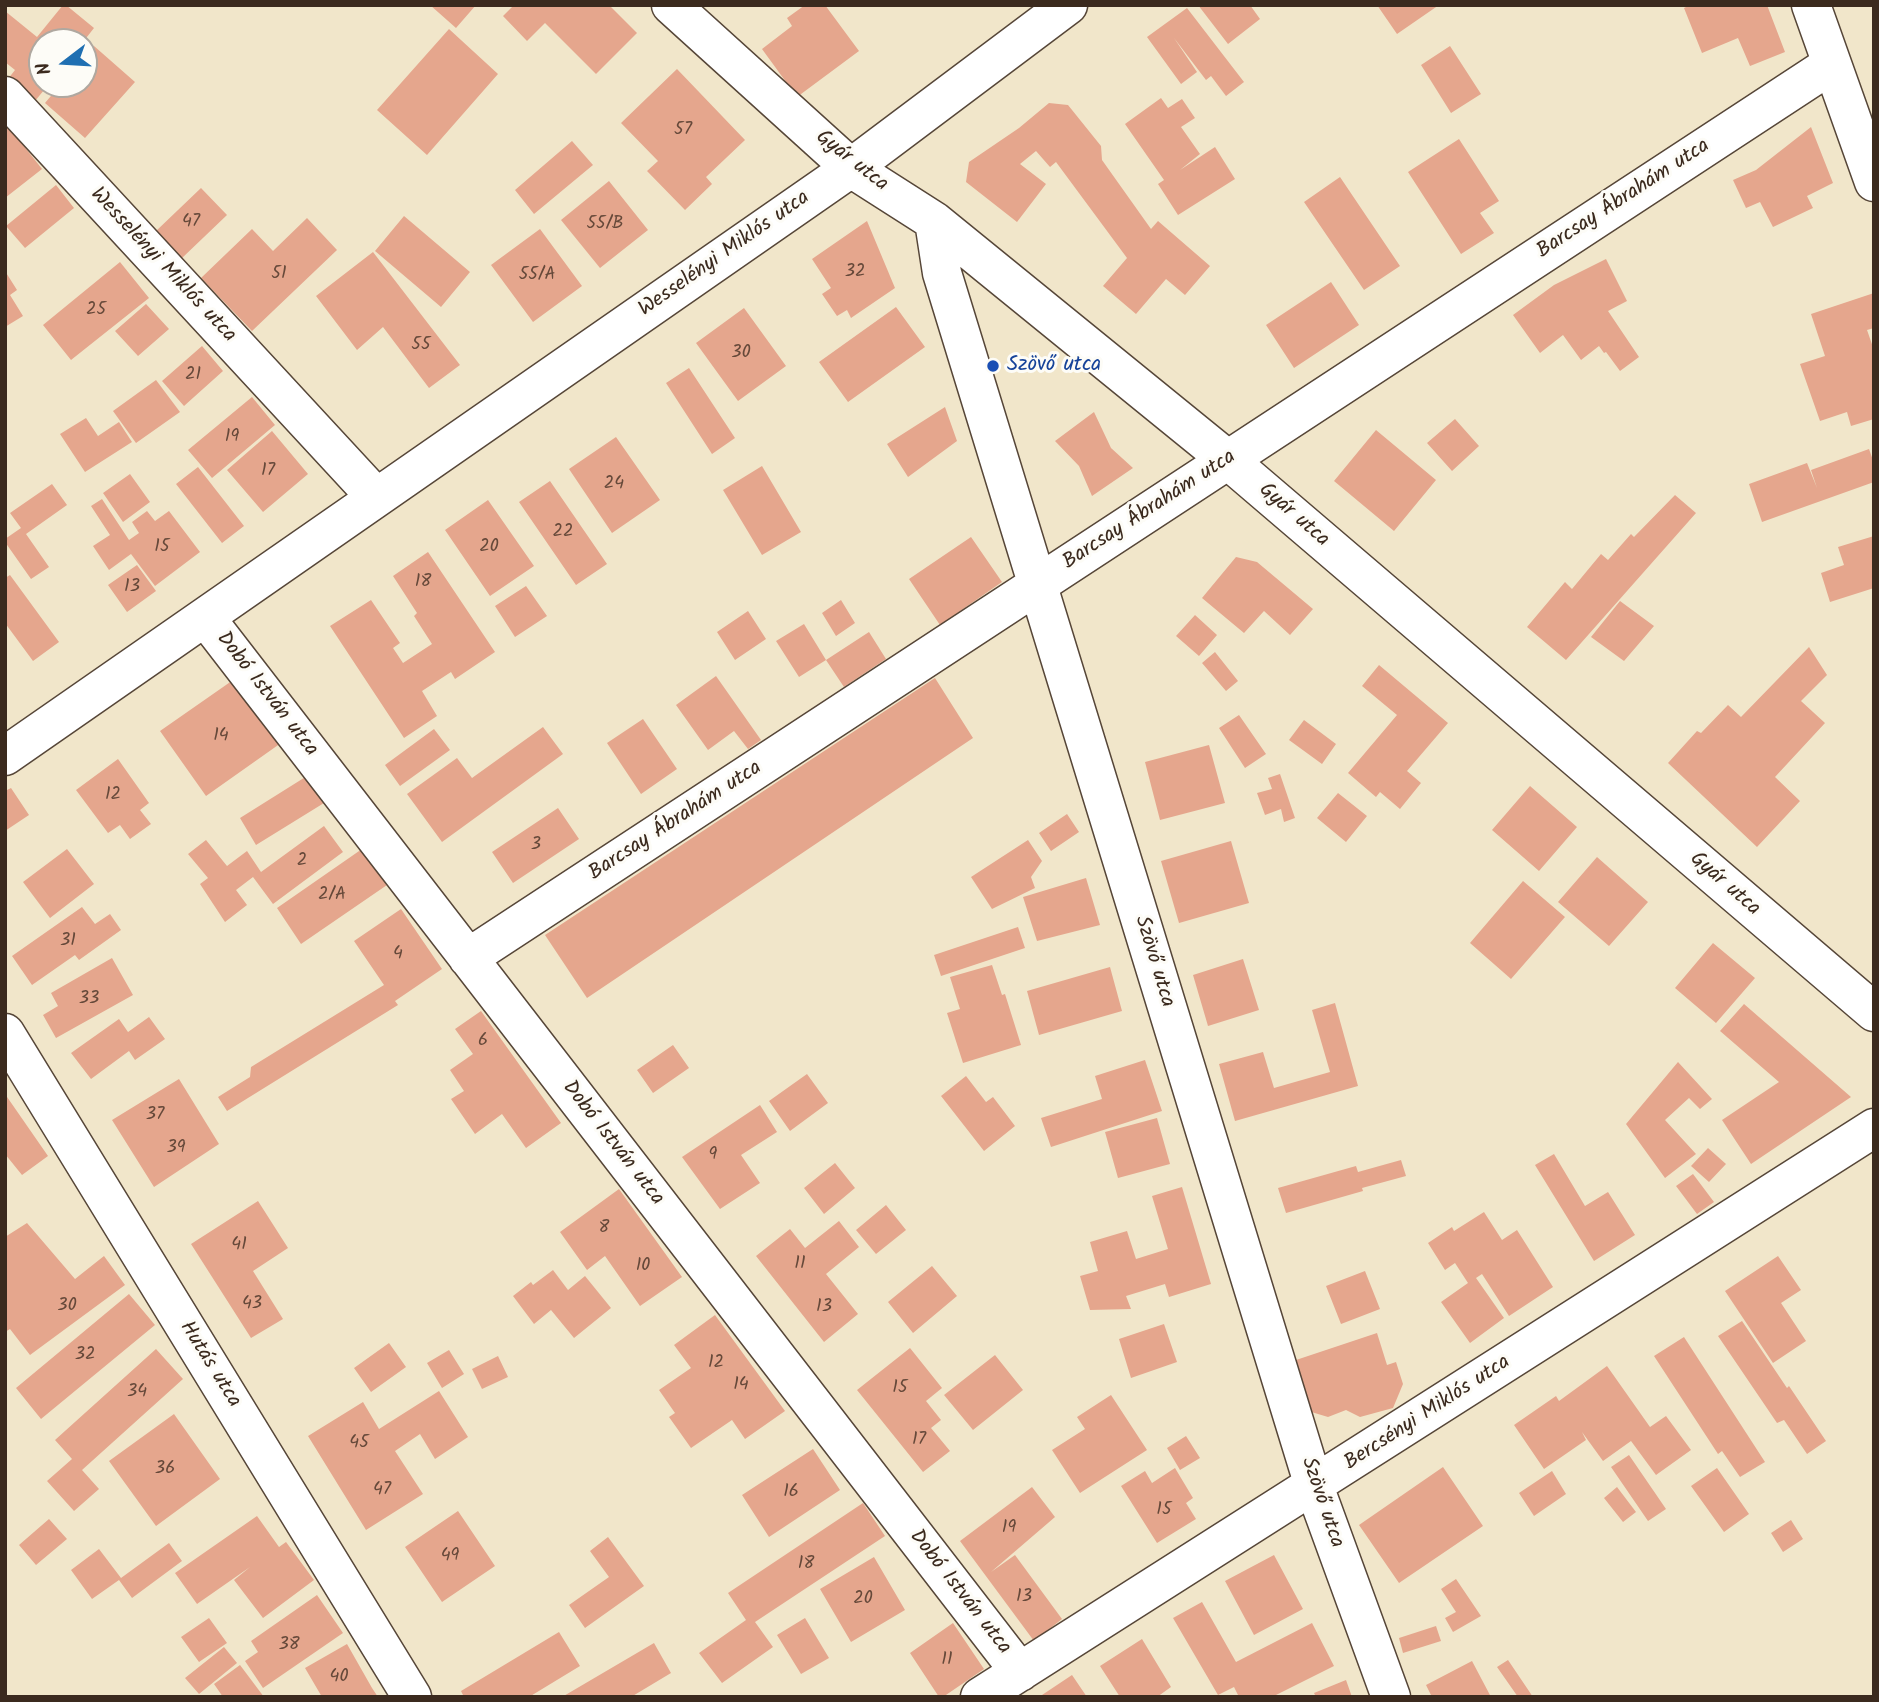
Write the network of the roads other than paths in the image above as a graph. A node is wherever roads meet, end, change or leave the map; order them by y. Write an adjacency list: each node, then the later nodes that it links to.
1 (671, 5): 6 (street, Gyár utca)
2 (1068, 5): 6 (street, Wesselényi Miklós utca)
3 (1811, 5): 4 (street)
4 (1832, 64): 7 (street); 9 (street, Barcsay Ábrahám utca)
5 (5, 96): 10 (street, Wesselényi Miklós utca)
6 (851, 168): 8 (street, Gyár utca); 10 (street, Wesselényi Miklós utca)
7 (1874, 182)
8 (934, 221): 9 (street, Gyár utca); 11 (street, Szövő utca)
9 (1227, 460): 11 (street, Barcsay Ábrahám utca); 15 (street, Gyár utca)
10 (376, 497): 12 (street, Wesselényi Miklós utca)
11 (1038, 585): 14 (street, Barcsay Ábrahám utca); 18 (street, Szövő utca)
12 (205, 617): 13 (street, Wesselényi Miklós utca); 14 (street, Dobó István utca)
13 (5, 756)
14 (468, 958): 19 (street, Dobó István utca)
15 (1874, 1012)
16 (5, 1034): 20 (street, Hutás utca)
17 (1874, 1128): 18 (street, Bercsényi Miklós utca)
18 (1314, 1486): 19 (street, Bercsényi Miklós utca); 22 (street, Szövő utca)
19 (1020, 1672): 21 (street, Bercsényi Miklós utca)
20 (412, 1697)
21 (980, 1697)
22 (1391, 1697)

